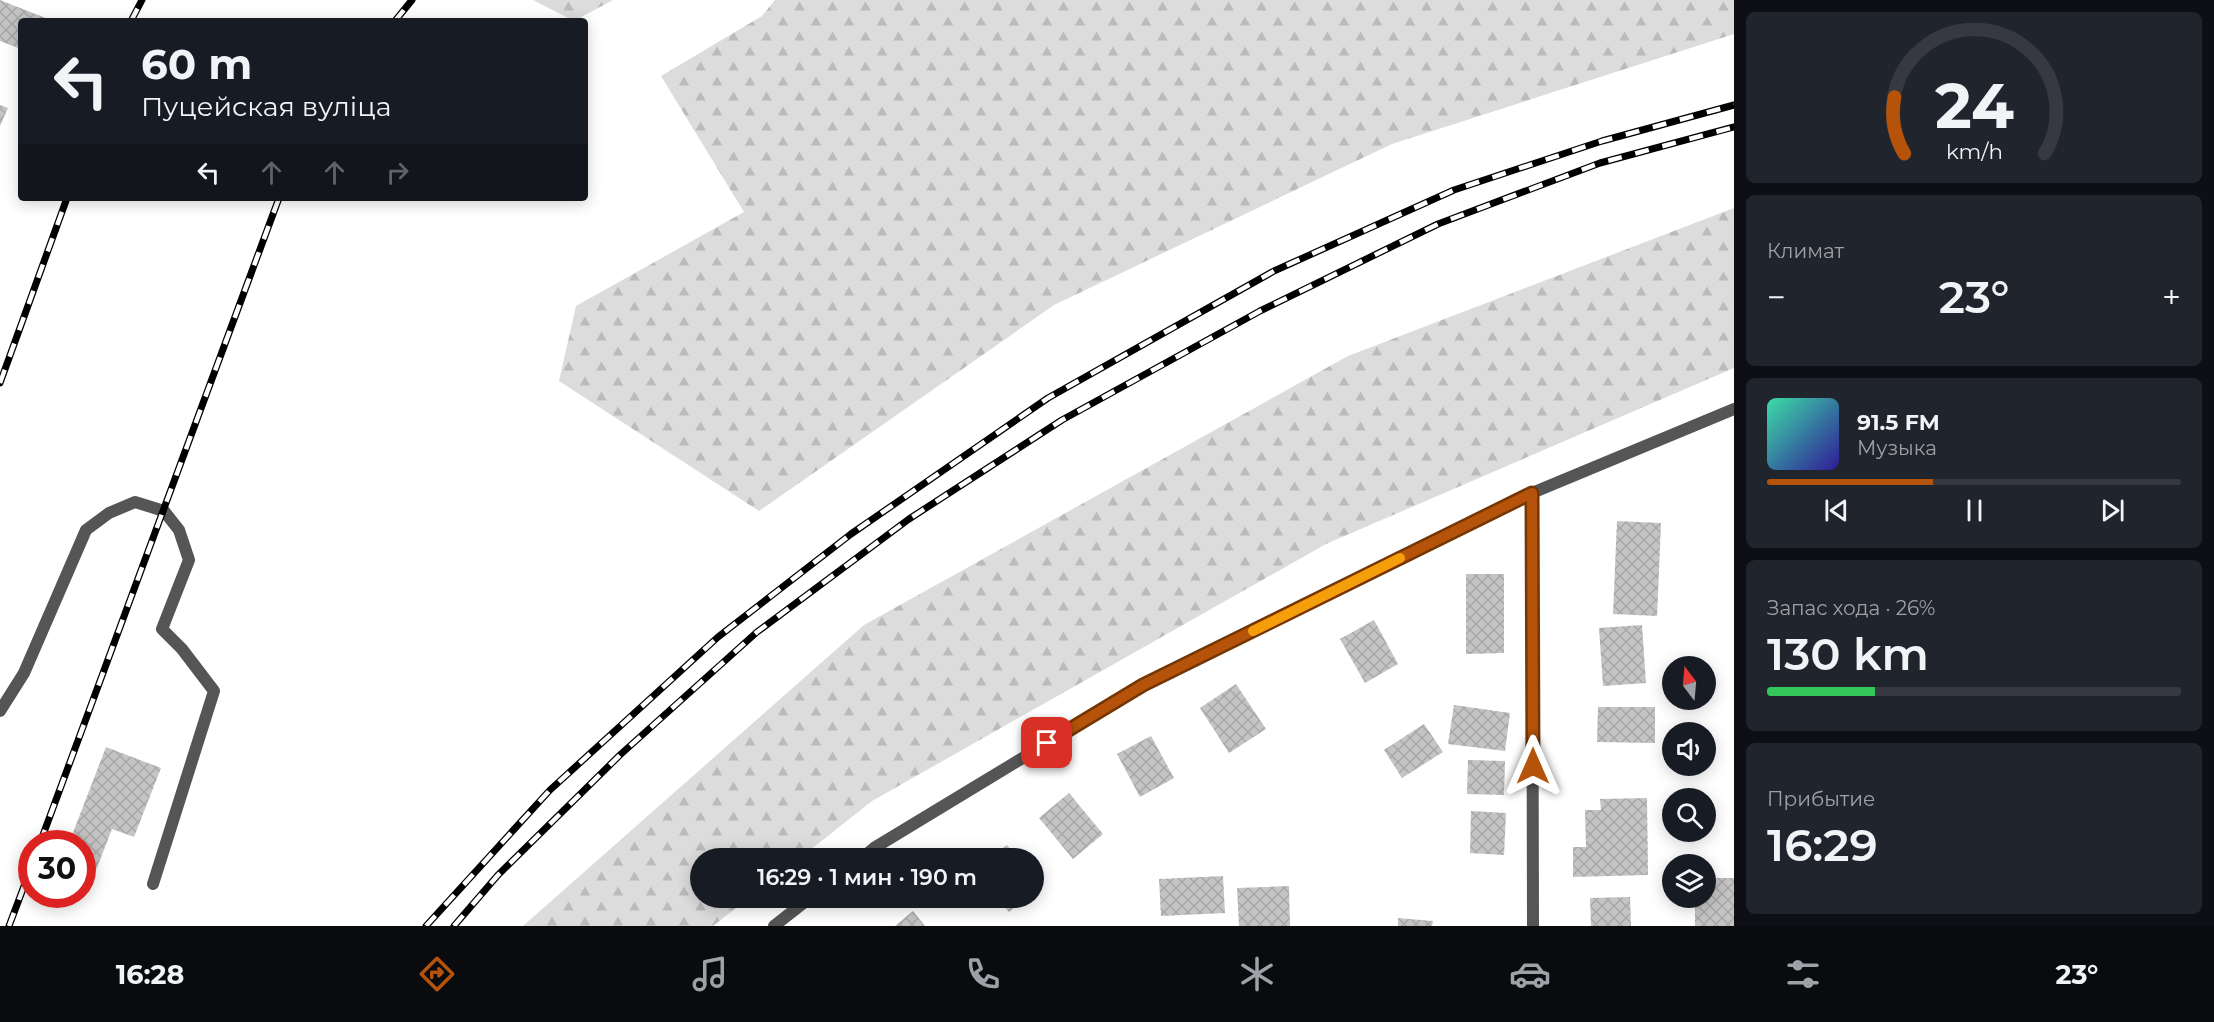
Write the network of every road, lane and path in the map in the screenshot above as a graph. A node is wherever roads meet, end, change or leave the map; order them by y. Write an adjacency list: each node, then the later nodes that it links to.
1 (1734, 409): 2 (street)
2 (1532, 493): 4 (street); 8 (street)
3 (0, 711): 5 (street)
4 (874, 848)
5 (153, 884)
6 (798, 908): 7 (street)
7 (774, 926)
8 (1533, 926)

